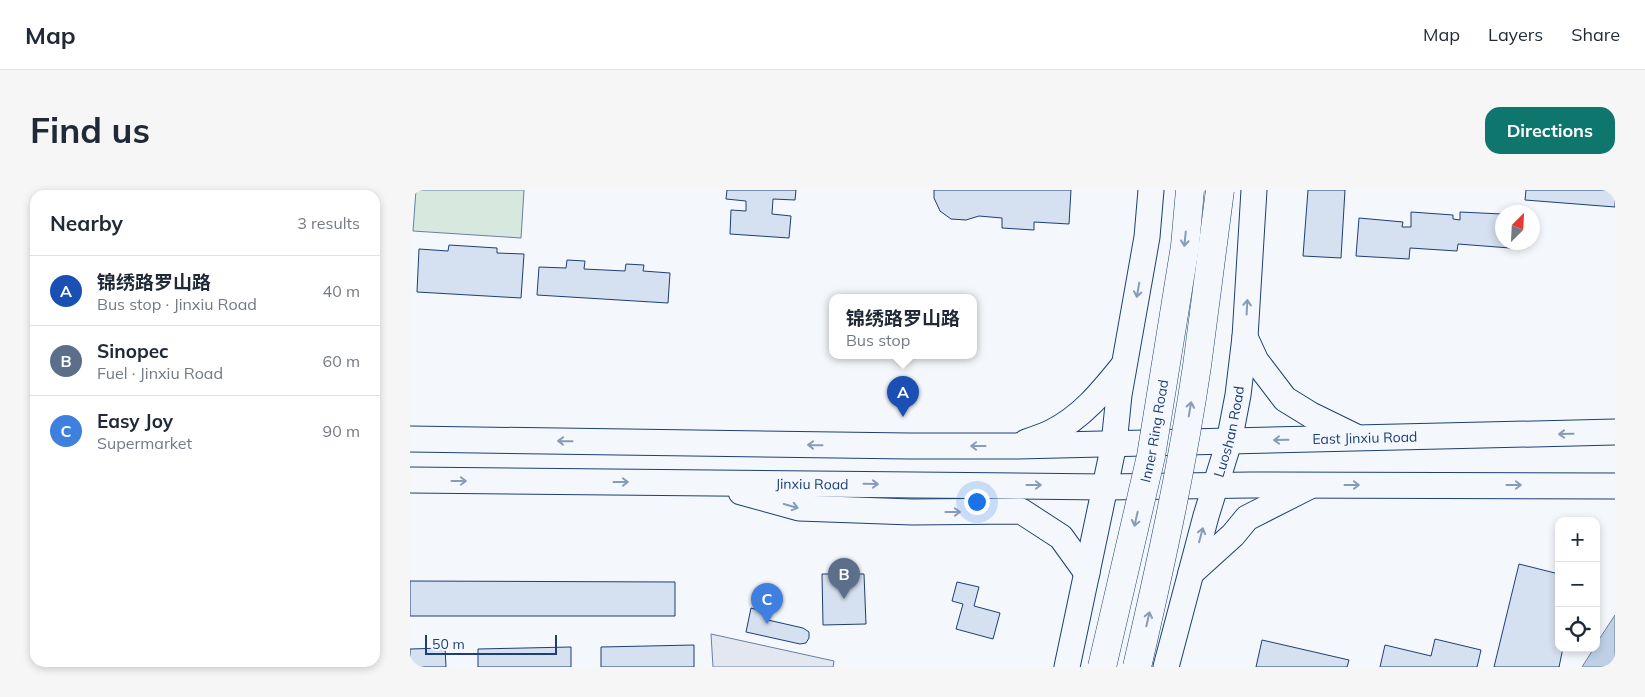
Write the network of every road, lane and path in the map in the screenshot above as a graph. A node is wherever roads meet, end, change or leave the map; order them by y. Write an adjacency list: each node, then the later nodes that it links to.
1 (1152, 190): 6 (main road, one-way to 6)
2 (1190, 190): 22 (highway, Inner Ring Road, one-way to 22, bridge)
3 (1220, 190): 23 (highway, one-way to 3, bridge)
4 (1254, 190): 5 (main road, Luoshan Road, one-way to 4)
5 (1245, 337): 8 (main road); 10 (main road, Luoshan Road)
6 (1124, 364): 11 (main road); 12 (main road)
7 (1615, 432): 8 (main road, East Jinxiu Road, one-way to 8)
8 (1359, 438): 10 (main road, East Jinxiu Road, one-way to 10)
9 (410, 439): 12 (main road, one-way to 9)
10 (1229, 442): 11 (main road, East Jinxiu Road); 16 (main road, Luoshan Road)
11 (1114, 444): 12 (main road); 18 (main road)
12 (1017, 446)
13 (410, 480): 14 (main road, Jinxiu Road, one-way to 14)
14 (710, 483): 18 (main road, Jinxiu Road, one-way to 18); 19 (main road, one-way to 19)
15 (1312, 485): 16 (main road); 17 (main road, one-way to 17); 20 (main road)
16 (1216, 486): 18 (main road, Jinxiu Road); 20 (main road, Luoshan Road, one-way to 16)
17 (1615, 486)
18 (1106, 487): 19 (main road)
19 (1087, 573): 21 (main road)
20 (1191, 573): 24 (main road, Luoshan Road)
21 (1067, 667)
22 (1102, 667)
23 (1137, 667)
24 (1166, 667)

